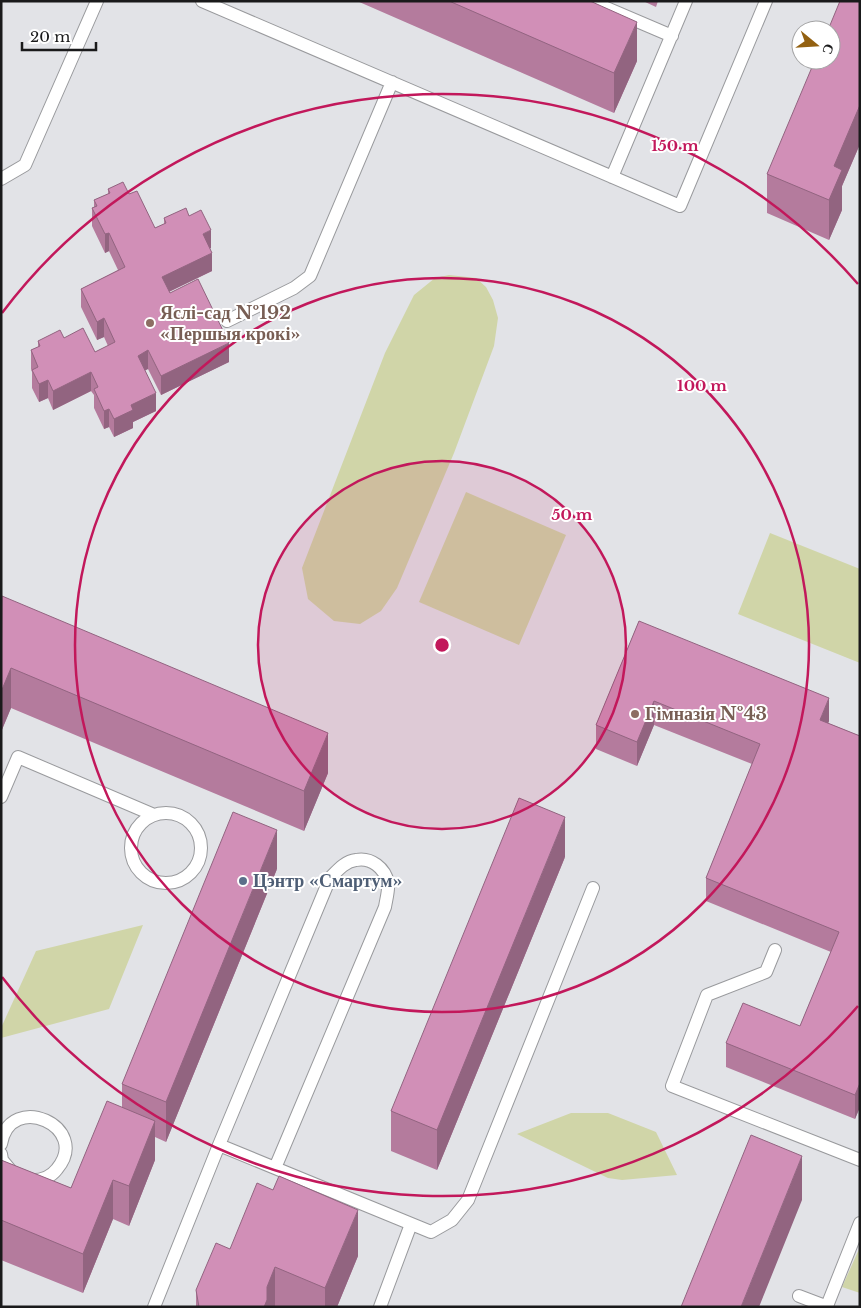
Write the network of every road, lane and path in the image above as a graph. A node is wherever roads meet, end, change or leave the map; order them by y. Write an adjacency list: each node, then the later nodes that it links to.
1 (97, 1): 9 (lane)
2 (202, 1): 7 (lane)
3 (590, 1): 6 (lane)
4 (686, 1): 6 (lane)
5 (766, 1): 8 (lane)
6 (672, 36): 8 (lane)
7 (392, 82): 8 (lane); 10 (lane)
8 (612, 177)
9 (1, 179)
10 (227, 321)
11 (1, 797): 12 (lane)
12 (154, 814): 12 (lane)
13 (593, 888): 21 (lane)
14 (775, 950): 18 (lane)
15 (1, 1144): 17 (lane)
16 (219, 1145): 19 (lane); 19 (lane); 23 (lane)
17 (2, 1158)
18 (860, 1160)
19 (275, 1168): 21 (lane)
20 (860, 1223): 25 (lane)
21 (411, 1224): 24 (lane)
22 (799, 1296): 25 (lane)
23 (154, 1307)
24 (380, 1307)
25 (828, 1307)

